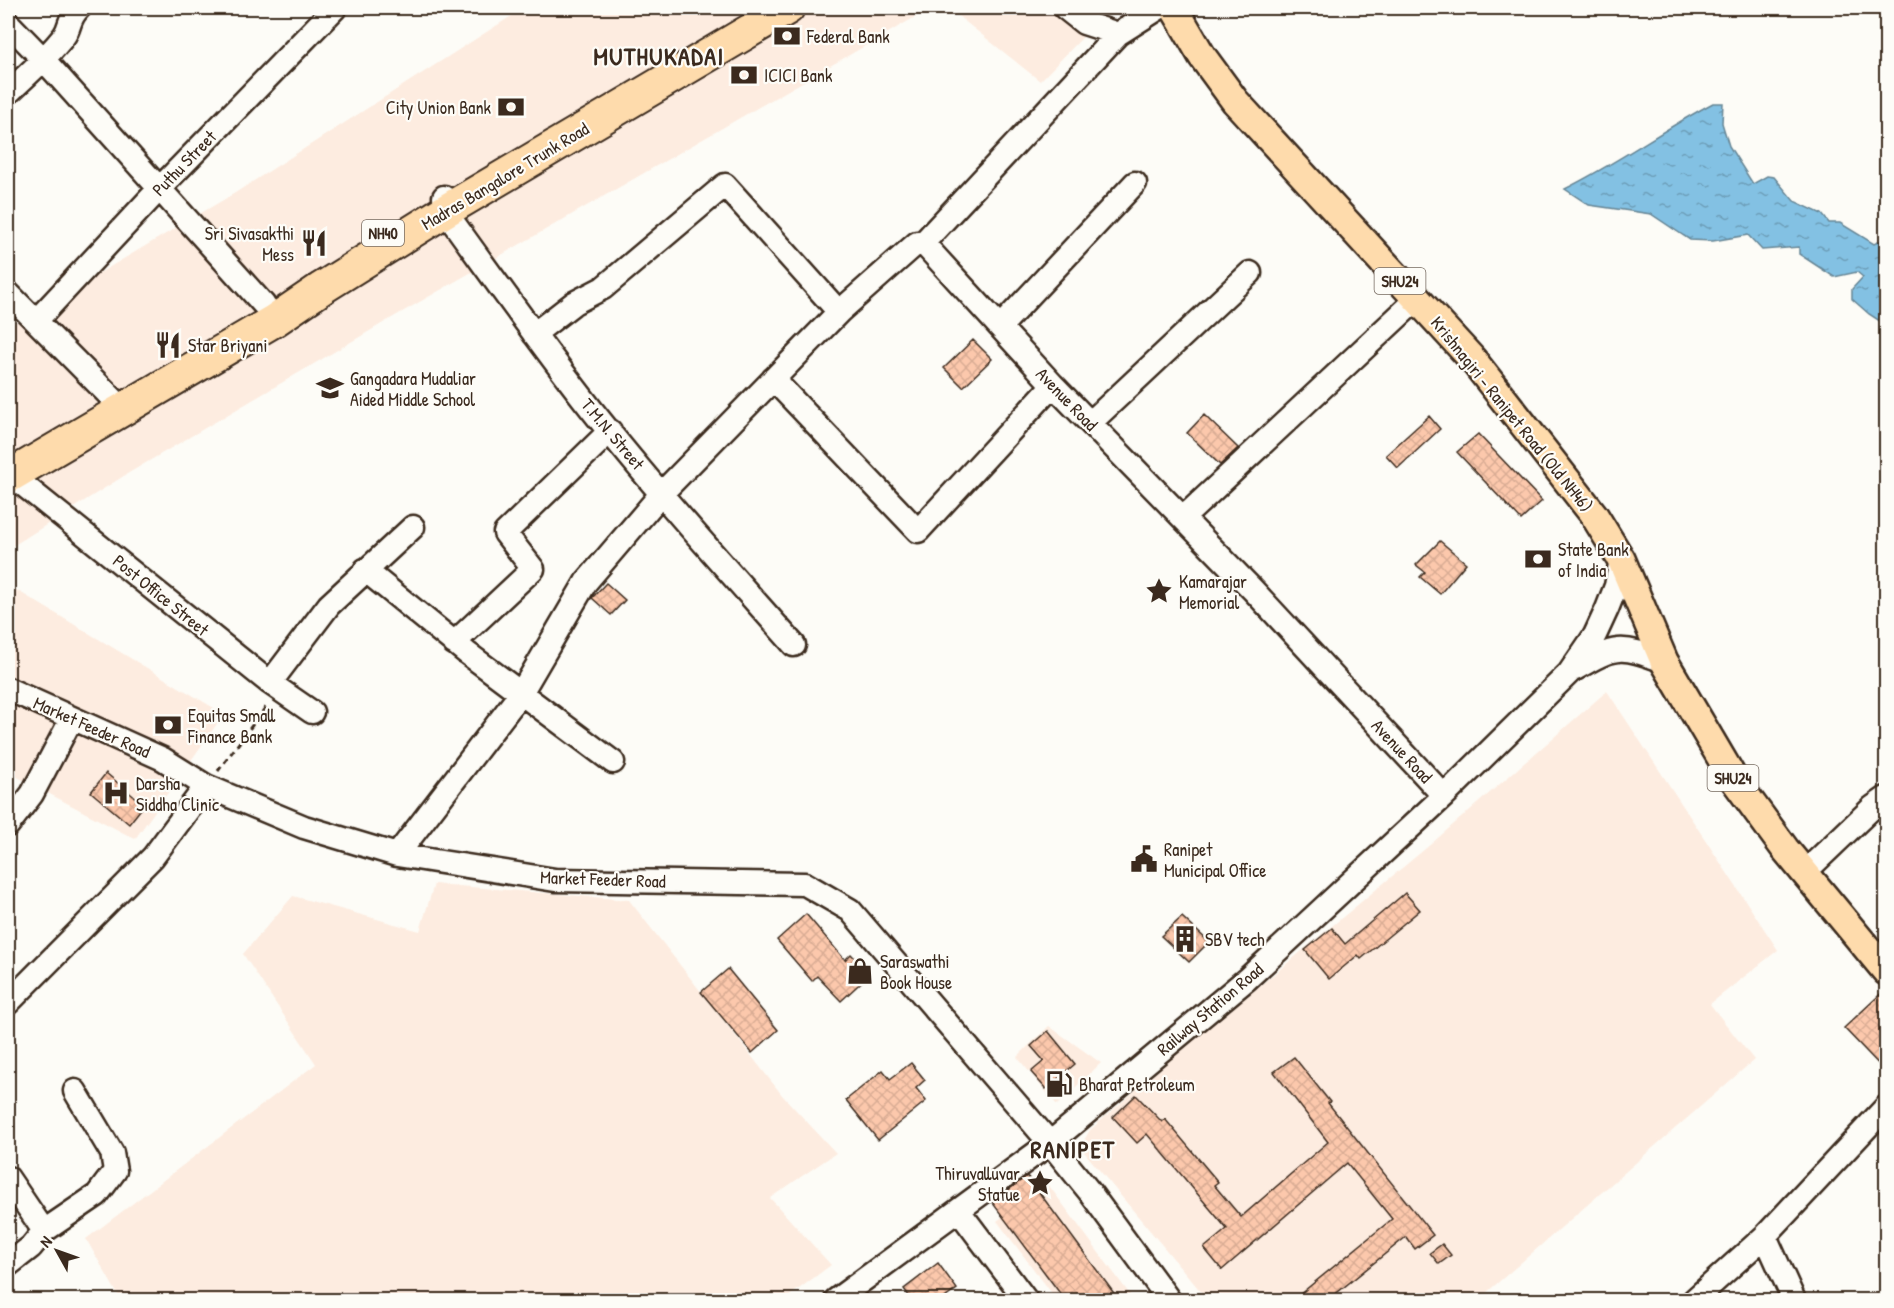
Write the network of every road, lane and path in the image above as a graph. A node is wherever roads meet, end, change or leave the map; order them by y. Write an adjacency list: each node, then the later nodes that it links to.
1 (79, 8): 10 (street)
2 (335, 8): 13 (street, Puthu Street)
3 (756, 8): 14 (highway, Madras Bangalore Trunk Road / NH40)
4 (788, 8): 14 (highway, Madras Bangalore Trunk Road / NH40)
5 (1065, 8): 9 (street)
6 (1160, 8): 9 (street)
7 (1174, 8): 19 (main road, Krishnagiri - Ranipet Road (Old NH46) / SHU24)
8 (8, 23): 10 (street)
9 (1118, 34): 15 (street)
10 (44, 59): 11 (street); 13 (street)
11 (8, 93)
12 (1135, 183): 23 (street)
13 (160, 188): 20 (street); 22 (street, Puthu Street)
14 (445, 204): 17 (highway, Madras Bangalore Trunk Road / NH40); 24 (street, T.M.N. Street)
15 (923, 243): 21 (street); 23 (street, Avenue Road)
16 (1250, 273): 28 (street)
17 (309, 287): 20 (highway, Madras Bangalore Trunk Road / NH40); 27 (highway, Madras Bangalore Trunk Road / NH40)
18 (8, 293): 22 (street)
19 (1417, 299): 32 (street); 34 (main road, Krishnagiri - Ranipet Road (Old NH46) / SHU24)
20 (264, 305): 27 (highway, Madras Bangalore Trunk Road / NH40)
21 (839, 312): 24 (street); 25 (street)
22 (36, 321): 27 (street)
23 (1000, 327): 26 (street, Avenue Road)
24 (534, 334): 29 (street, T.M.N. Street)
25 (773, 379): 26 (street); 31 (street)
26 (1053, 386): 28 (street, Avenue Road)
27 (117, 404): 30 (highway, Madras Bangalore Trunk Road / NH40)
28 (1090, 423): 32 (street, Avenue Road)
29 (610, 431): 31 (street, T.M.N. Street); 36 (street)
30 (9, 469): 40 (street, Post Office Street)
31 (662, 493): 37 (street, T.M.N. Street); 42 (street)
32 (1183, 519): 47 (street, Avenue Road)
33 (413, 527): 35 (street)
34 (1621, 559): 38 (main road, Krishnagiri - Ranipet Road (Old NH46) / SHU24); 39 (street, Railway Station Road)
35 (365, 570): 36 (street); 40 (street)
36 (454, 643): 42 (street)
37 (794, 645)
38 (1665, 661): 39 (street); 51 (main road, Krishnagiri - Ranipet Road (Old NH46) / SHU24)
39 (1569, 673): 47 (street, Railway Station Road)
40 (274, 686): 43 (street, Post Office Street); 46 (path)
41 (8, 689): 44 (street, Market Feeder Road)
42 (520, 693): 45 (street); 50 (street)
43 (312, 712)
44 (72, 718): 46 (street, Market Feeder Road); 49 (street)
45 (613, 762)
46 (206, 786): 50 (street, Market Feeder Road); 53 (street)
47 (1444, 796): 56 (street, Railway Station Road)
48 (1887, 798): 51 (street)
49 (8, 825)
50 (397, 855): 56 (street, Market Feeder Road)
51 (1805, 872): 52 (main road, Krishnagiri - Ranipet Road (Old NH46) / SHU24)
52 (1887, 971)
53 (8, 1003)
54 (75, 1091): 59 (street)
55 (1887, 1107): 60 (street)
56 (1050, 1143): 58 (street, Railway Station Road); 64 (street, Market Feeder Road)
57 (8, 1178): 59 (street)
58 (959, 1210): 62 (street, Railway Station Road); 63 (street)
59 (44, 1231): 61 (street)
60 (1765, 1236): 65 (street); 66 (street)
61 (8, 1265)
62 (836, 1300)
63 (1026, 1300)
64 (1169, 1300)
65 (1694, 1300)
66 (1794, 1300)

